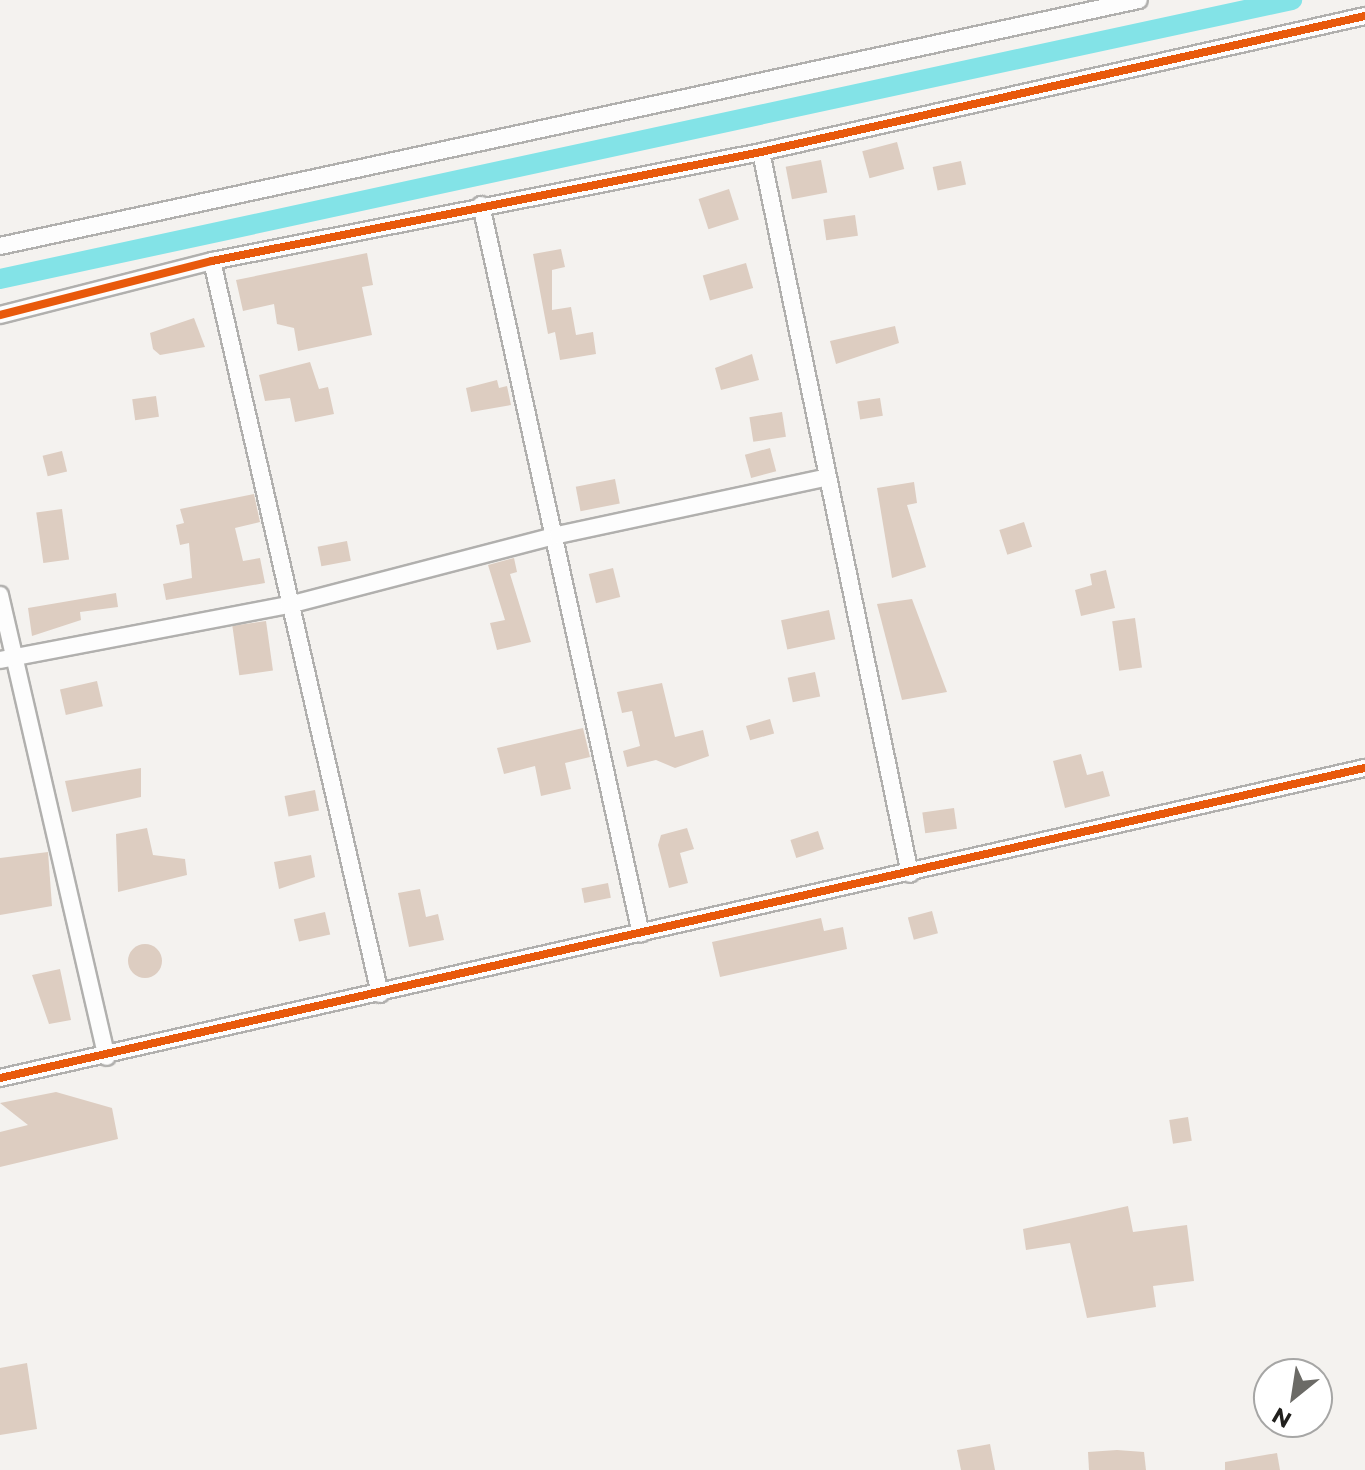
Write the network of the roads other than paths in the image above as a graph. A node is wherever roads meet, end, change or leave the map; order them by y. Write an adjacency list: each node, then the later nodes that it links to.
1 (1139, 0): 5 (street)
2 (1365, 16): 3 (street)
3 (761, 152): 4 (street); 8 (street)
4 (481, 205): 6 (street); 9 (street)
5 (0, 246)
6 (212, 261): 7 (street); 11 (street)
7 (0, 315)
8 (825, 478): 9 (street); 14 (street)
9 (558, 535): 11 (street); 15 (street)
10 (0, 595): 12 (street)
11 (289, 605): 12 (street); 16 (street)
12 (8, 658): 17 (street)
13 (1365, 768): 14 (street)
14 (910, 874): 15 (street)
15 (641, 934): 16 (street)
16 (380, 994): 17 (street)
17 (107, 1057): 18 (street)
18 (0, 1078)

